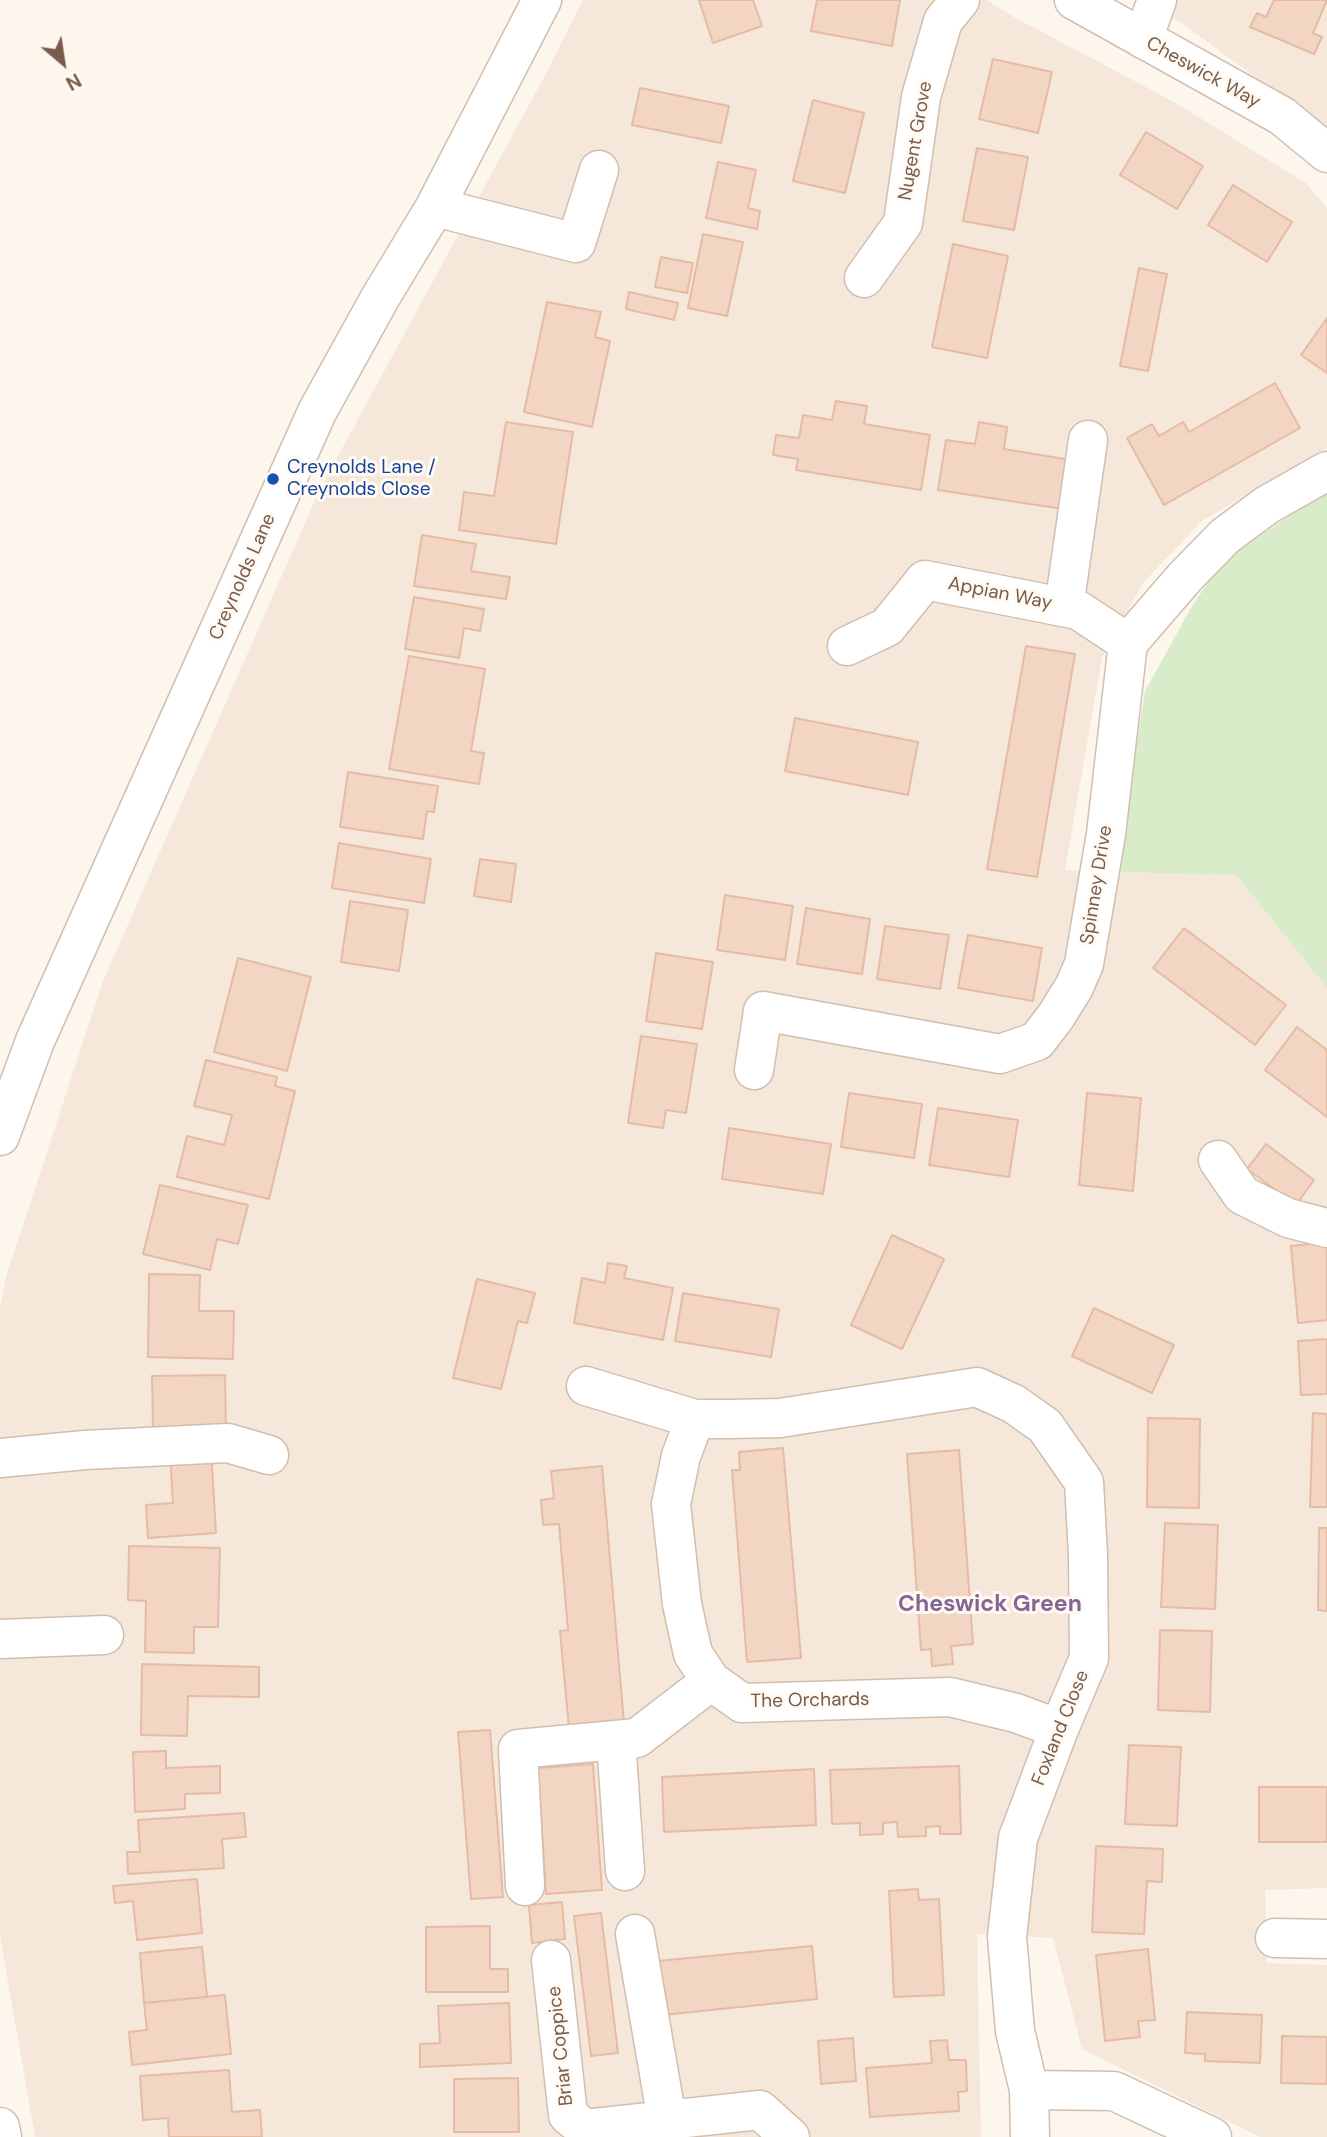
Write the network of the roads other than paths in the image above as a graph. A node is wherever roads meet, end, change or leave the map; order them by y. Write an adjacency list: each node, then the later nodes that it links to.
1 (542, 0): 8 (street, Creynolds Lane)
2 (960, 0): 9 (street, Nugent Grove)
3 (1074, 0): 5 (street, Cheswick Way)
4 (1157, 0): 5 (street)
5 (1143, 39): 6 (street, Cheswick Way)
6 (1327, 153)
7 (599, 170): 8 (street)
8 (435, 207): 16 (street, Creynolds Lane)
9 (864, 278)
10 (1088, 440): 12 (street)
11 (1327, 471): 13 (street)
12 (1064, 607): 13 (street, Appian Way); 14 (street, Appian Way)
13 (1128, 643): 15 (street, Spinney Drive)
14 (847, 646)
15 (754, 1070)
16 (0, 1136)
17 (1218, 1160): 18 (street)
18 (1327, 1228)
19 (586, 1386): 20 (street, Foxland Close)
20 (695, 1419): 25 (street, The Orchards); 26 (street, Foxland Close)
21 (269, 1455): 22 (street)
22 (0, 1458)
23 (104, 1635): 24 (street)
24 (0, 1639)
25 (711, 1681): 26 (street, The Orchards); 27 (street)
26 (1059, 1729): 34 (street, Foxland Close)
27 (616, 1740): 28 (street); 29 (street)
28 (625, 1871)
29 (524, 1886)
30 (635, 1934): 35 (street)
31 (1275, 1938): 32 (street)
32 (1327, 1939)
33 (551, 1960): 35 (street, Briar Coppice)
34 (1029, 2090): 39 (street, Foxland Close); 40 (street)
35 (667, 2120): 38 (street, Briar Coppice)
36 (0, 2127): 37 (street)
37 (2, 2137)
38 (790, 2137)
39 (1030, 2137)
40 (1212, 2137)

